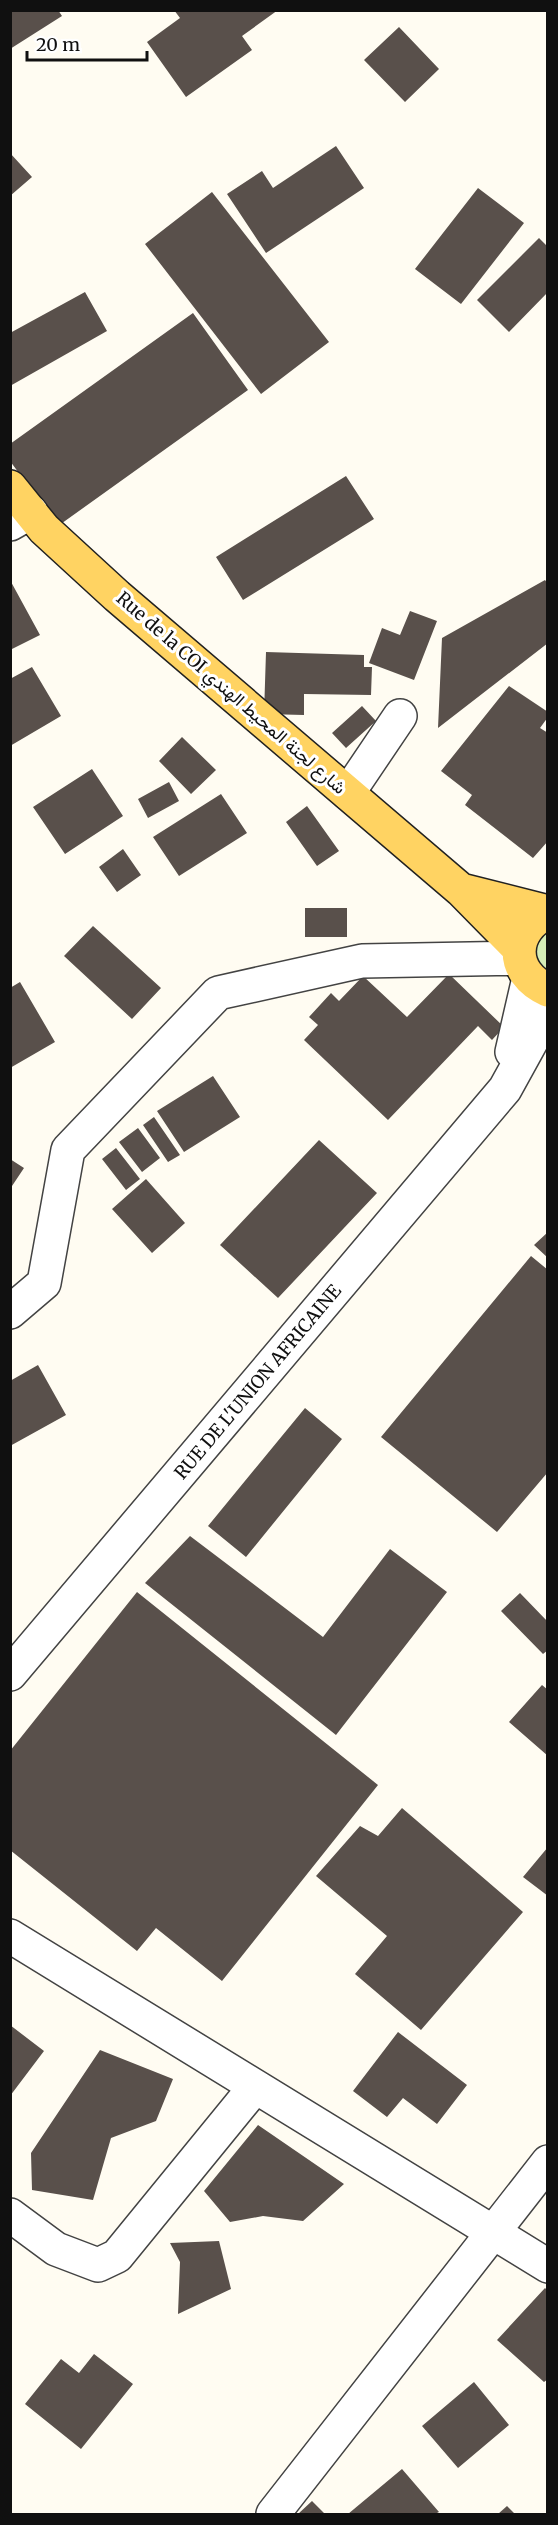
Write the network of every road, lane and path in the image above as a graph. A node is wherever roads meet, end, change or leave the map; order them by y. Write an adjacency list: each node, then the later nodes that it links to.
1 (10, 487): 2 (main road, Rue de la COI شارع لجنة المحيط الهندي)
2 (21, 518): 4 (main road, Rue de la COI شارع لجنة المحيط الهندي)
3 (400, 716): 4 (street)
4 (348, 793): 5 (main road, Rue de la COI شارع لجنة المحيط الهندي)
5 (461, 890): 6 (main road, Rue de la COI شارع لجنة المحيط الهندي); 7 (main road, Rue de la COI شارع لجنة المحيط الهندي)
6 (548, 912): 7 (main road)
7 (528, 969): 9 (street, RUE DE L'UNION AFRICAINE); 10 (street)
8 (548, 1011): 9 (street, RUE DE L'UNION AFRICAINE)
9 (505, 1089): 11 (street, RUE DE L'UNION AFRICAINE)
10 (10, 1312)
11 (10, 1674)
12 (10, 1936): 13 (street)
13 (255, 2087): 15 (street); 16 (street)
14 (548, 2162): 16 (street)
15 (10, 2215)
16 (494, 2234): 17 (street); 18 (street)
17 (548, 2266)
18 (273, 2514)

